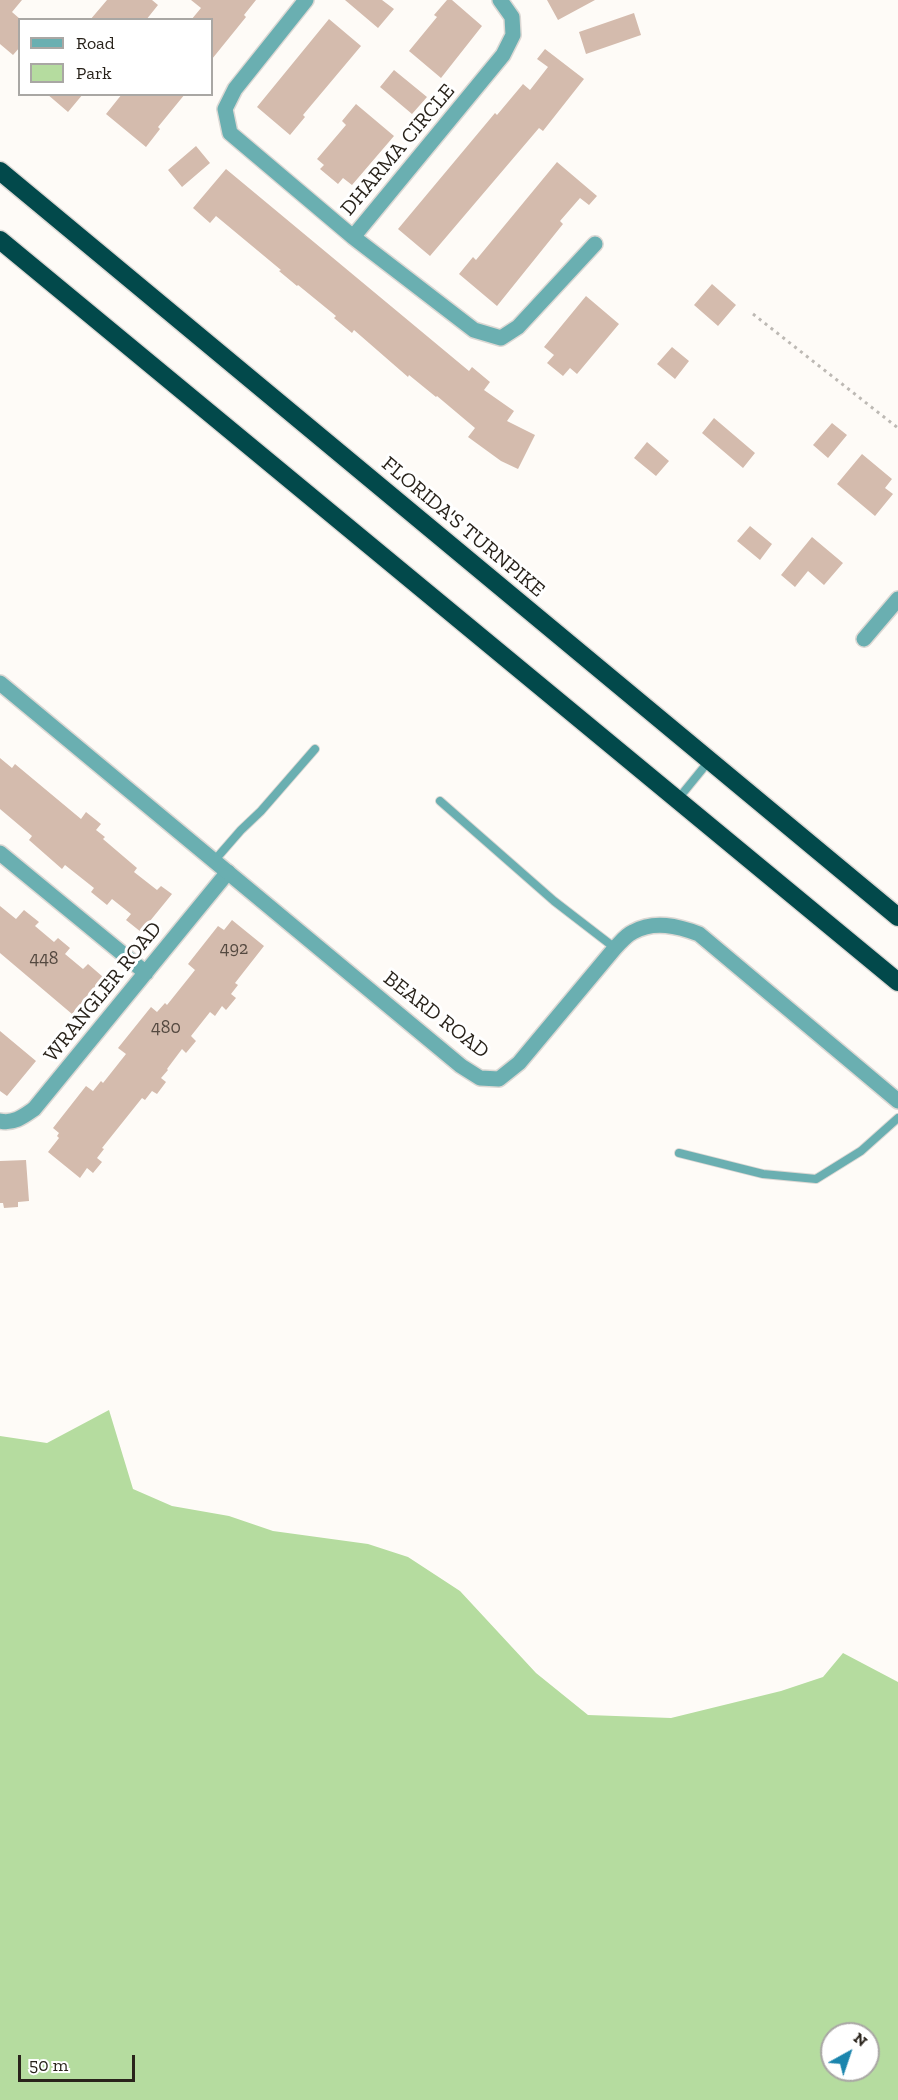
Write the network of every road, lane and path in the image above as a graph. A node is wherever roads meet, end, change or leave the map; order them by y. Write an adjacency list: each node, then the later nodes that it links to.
1 (306, 0): 4 (street, DHARMA CIRCLE)
2 (500, 0): 4 (street, DHARMA CIRCLE)
3 (0, 171): 13 (highway, FLORIDA'S TURNPIKE)
4 (353, 237): 6 (street)
5 (0, 240): 14 (highway)
6 (595, 244)
7 (753, 314): 8 (path)
8 (898, 428)
9 (898, 598): 10 (street)
10 (864, 639)
11 (0, 683): 17 (street, BEARD ROAD)
12 (315, 749): 17 (lane)
13 (709, 761): 14 (lane); 19 (highway, FLORIDA'S TURNPIKE)
14 (677, 800): 22 (highway)
15 (440, 801): 20 (lane)
16 (0, 853): 21 (street)
17 (214, 861): 18 (street, BEARD ROAD)
18 (228, 872): 20 (street, BEARD ROAD); 21 (street, WRANGLER ROAD)
19 (898, 917)
20 (615, 948): 23 (street, BEARD ROAD)
21 (146, 973): 25 (street, WRANGLER ROAD)
22 (898, 982)
23 (898, 1101)
24 (898, 1118): 26 (lane)
25 (0, 1121)
26 (679, 1153)

